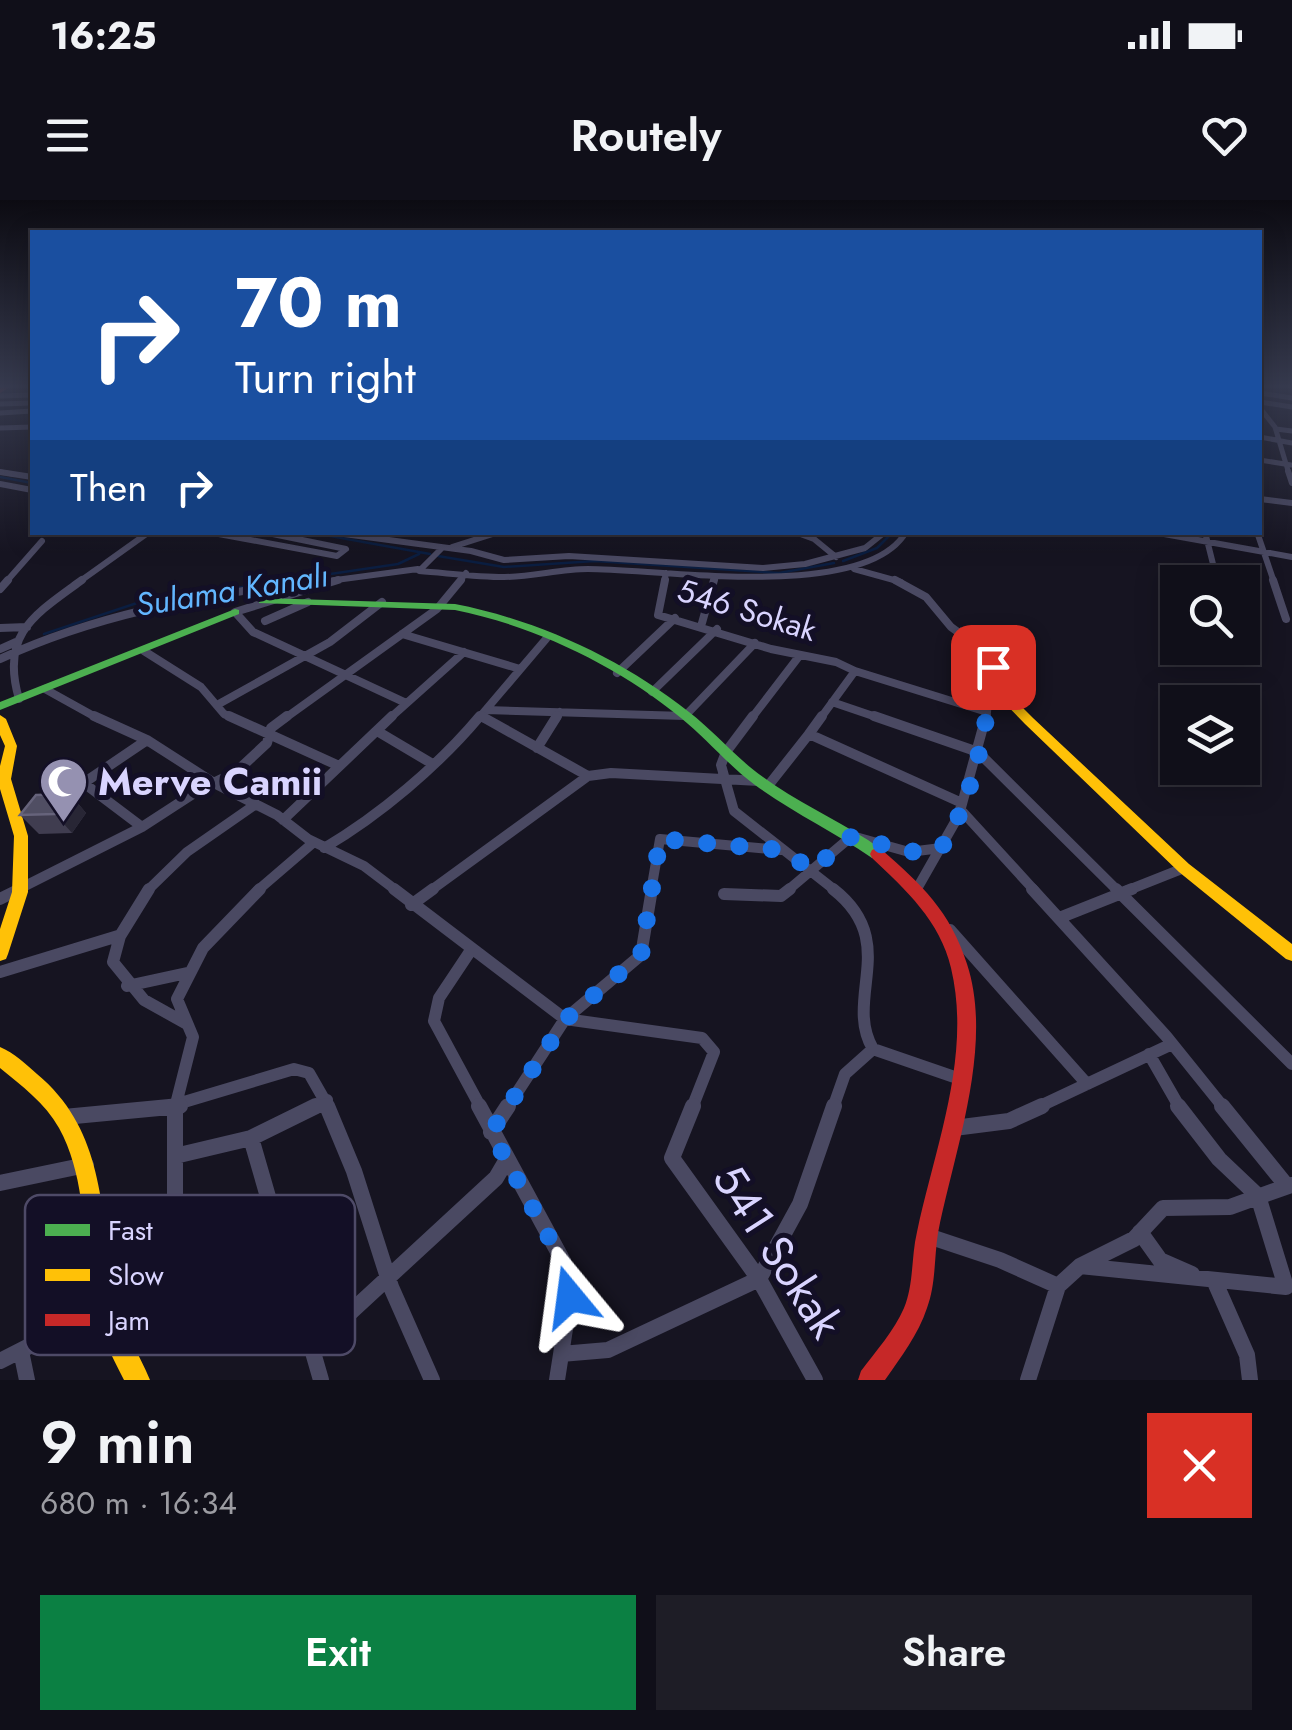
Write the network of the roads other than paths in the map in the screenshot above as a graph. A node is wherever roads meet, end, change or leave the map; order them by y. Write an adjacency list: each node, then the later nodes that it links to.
1 (1262, 460): 2 (street)
2 (1289, 464): 7 (street)
3 (30, 466): 5 (street)
4 (0, 472): 5 (street)
5 (10, 474): 6 (street)
6 (30, 476)
7 (1292, 483)
8 (0, 484): 9 (street)
9 (30, 490)
10 (1262, 499): 11 (street)
11 (1292, 503)
12 (146, 535): 47 (street)
13 (224, 535): 14 (street)
14 (278, 535)
15 (360, 535): 25 (street)
16 (490, 535): 25 (street)
17 (803, 535): 27 (street)
18 (880, 535): 27 (street)
19 (904, 535): 30 (street)
20 (1168, 535): 24 (street)
21 (1206, 535): 24 (street)
22 (1258, 535): 26 (street)
23 (42, 541): 36 (street)
24 (1207, 542): 26 (street); 29 (street)
25 (443, 550): 27 (street); 31 (street)
26 (1263, 553): 28 (street); 44 (street)
27 (834, 556): 30 (street)
28 (1292, 558)
29 (1212, 565)
30 (848, 567): 34 (street); 62 (street)
31 (418, 569): 32 (street); 35 (street)
32 (466, 573): 33 (street); 40 (street)
33 (666, 573): 34 (street); 42 (street, 546 Sokak)
34 (715, 576): 46 (street)
35 (345, 577): 37 (street); 57 (street)
36 (0, 589)
37 (262, 602): 38 (street); 41 (street)
38 (308, 602): 39 (street); 45 (street)
39 (382, 602): 40 (street); 60 (street)
40 (442, 606): 51 (street); 52 (street)
41 (235, 612): 56 (street); 60 (street)
42 (658, 615): 43 (street, 546 Sokak); 49 (street)
43 (676, 618): 46 (street, 546 Sokak); 49 (street)
44 (1286, 619)
45 (264, 621)
46 (702, 623): 50 (street, 546 Sokak)
47 (27, 627): 48 (street); 53 (street)
48 (0, 628)
49 (660, 628): 65 (street)
50 (717, 629): 54 (street, 546 Sokak); 68 (street)
51 (402, 634): 58 (street); 66 (street)
52 (546, 639): 63 (street); 65 (street)
53 (16, 642): 55 (street); 57 (street)
54 (755, 643): 59 (street, 546 Sokak); 77 (street)
55 (0, 649)
56 (144, 651): 67 (street); 73 (street)
57 (13, 652): 61 (street); 69 (street)
58 (464, 652): 63 (street); 71 (street)
59 (800, 655): 64 (street, 546 Sokak); 84 (street)
60 (303, 656): 66 (street); 73 (street)
61 (0, 659)
62 (993, 667): 75 (street); 105 (street)
63 (520, 669): 76 (street)
64 (855, 670): 70 (street); 75 (street, 546 Sokak)
65 (617, 673): 68 (street)
66 (345, 675): 71 (street); 81 (street)
67 (45, 689): 69 (street); 82 (street)
68 (652, 692): 77 (street)
69 (19, 698): 72 (street)
70 (832, 702): 80 (street); 85 (street)
71 (406, 703): 79 (street)
72 (0, 706)
73 (217, 706): 81 (street)
74 (560, 712): 76 (street); 77 (street); 83 (street)
75 (987, 712): 85 (street)
76 (483, 713): 83 (street); 86 (street)
77 (686, 716): 84 (street)
78 (0, 720): 89 (street)
79 (377, 731): 86 (street); 87 (street)
80 (809, 734): 93 (street); 96 (street)
81 (270, 736): 87 (street); 91 (street)
82 (147, 740): 91 (street); 92 (street)
83 (537, 748): 88 (street)
84 (726, 752): 90 (street); 93 (street)
85 (978, 752): 96 (street); 110 (street)
86 (431, 764): 102 (street)
87 (337, 765): 98 (street)
88 (588, 776): 90 (street); 112 (street)
89 (2, 780): 99 (street)
90 (727, 780): 93 (street); 104 (street)
91 (214, 783): 94 (street); 100 (street)
92 (86, 784): 95 (street); 100 (street)
93 (764, 784): 101 (street)
94 (256, 804): 98 (street); 115 (street)
95 (51, 805)
96 (961, 806): 103 (street); 113 (street)
97 (34, 815): 99 (street)
98 (283, 820): 102 (street)
99 (17, 825): 108 (street)
100 (142, 827): 108 (street)
101 (852, 836): 103 (street); 106 (street); 107 (street)
102 (319, 845): 112 (street); 120 (street)
103 (941, 848): 107 (street)
104 (782, 850): 106 (street); 122 (street)
105 (1184, 868): 110 (street); 118 (street)
106 (812, 870): 109 (street); 125 (street)
107 (918, 887): 114 (street)
108 (20, 892): 111 (street); 117 (street)
109 (724, 894)
110 (1117, 894): 113 (street); 128 (street)
111 (0, 899)
112 (410, 905): 116 (street)
113 (1059, 918): 124 (street)
114 (943, 922): 129 (street); 130 (street)
115 (118, 936): 119 (street); 121 (street)
116 (470, 950): 122 (street); 135 (street)
117 (0, 954)
118 (1292, 954)
119 (0, 972)
120 (187, 973): 121 (street); 123 (street)
121 (127, 986): 123 (street)
122 (566, 1019): 135 (street); 150 (street, 541 Sokak)
123 (188, 1024): 132 (street)
124 (1172, 1044): 126 (street); 141 (street)
125 (874, 1049): 129 (street); 150 (street)
126 (1149, 1054): 130 (street); 145 (street)
127 (0, 1056): 133 (street)
128 (1292, 1064)
129 (964, 1080): 134 (street)
130 (1086, 1084): 134 (street)
131 (327, 1100): 132 (street); 136 (street); 149 (street)
132 (175, 1106): 133 (street); 137 (street)
133 (64, 1118): 139 (street)
134 (952, 1128): 147 (street)
135 (491, 1132): 138 (street)
136 (251, 1138): 137 (street); 144 (street)
137 (175, 1156): 143 (street)
138 (506, 1161): 149 (street); 156 (street)
139 (86, 1165): 140 (street); 142 (street)
140 (0, 1182)
141 (1289, 1185): 145 (street)
142 (91, 1195)
143 (175, 1195)
144 (268, 1195)
145 (1258, 1196): 146 (street); 151 (street)
146 (1140, 1232): 148 (street); 151 (street)
147 (927, 1236): 152 (street); 166 (street)
148 (1080, 1266): 151 (street); 152 (street)
149 (387, 1278): 153 (street); 163 (street)
150 (759, 1279): 156 (street); 165 (street, 541 Sokak)
151 (1208, 1279): 168 (street)
152 (1058, 1286): 167 (street)
153 (355, 1308)
154 (25, 1349): 155 (street)
155 (22, 1351): 159 (street); 160 (street)
156 (561, 1354): 164 (street)
157 (125, 1355): 161 (street)
158 (316, 1355): 162 (street)
159 (0, 1361)
160 (27, 1380)
161 (138, 1380)
162 (321, 1380)
163 (432, 1380)
164 (557, 1380)
165 (815, 1380)
166 (870, 1380)
167 (1028, 1380)
168 (1250, 1380)

